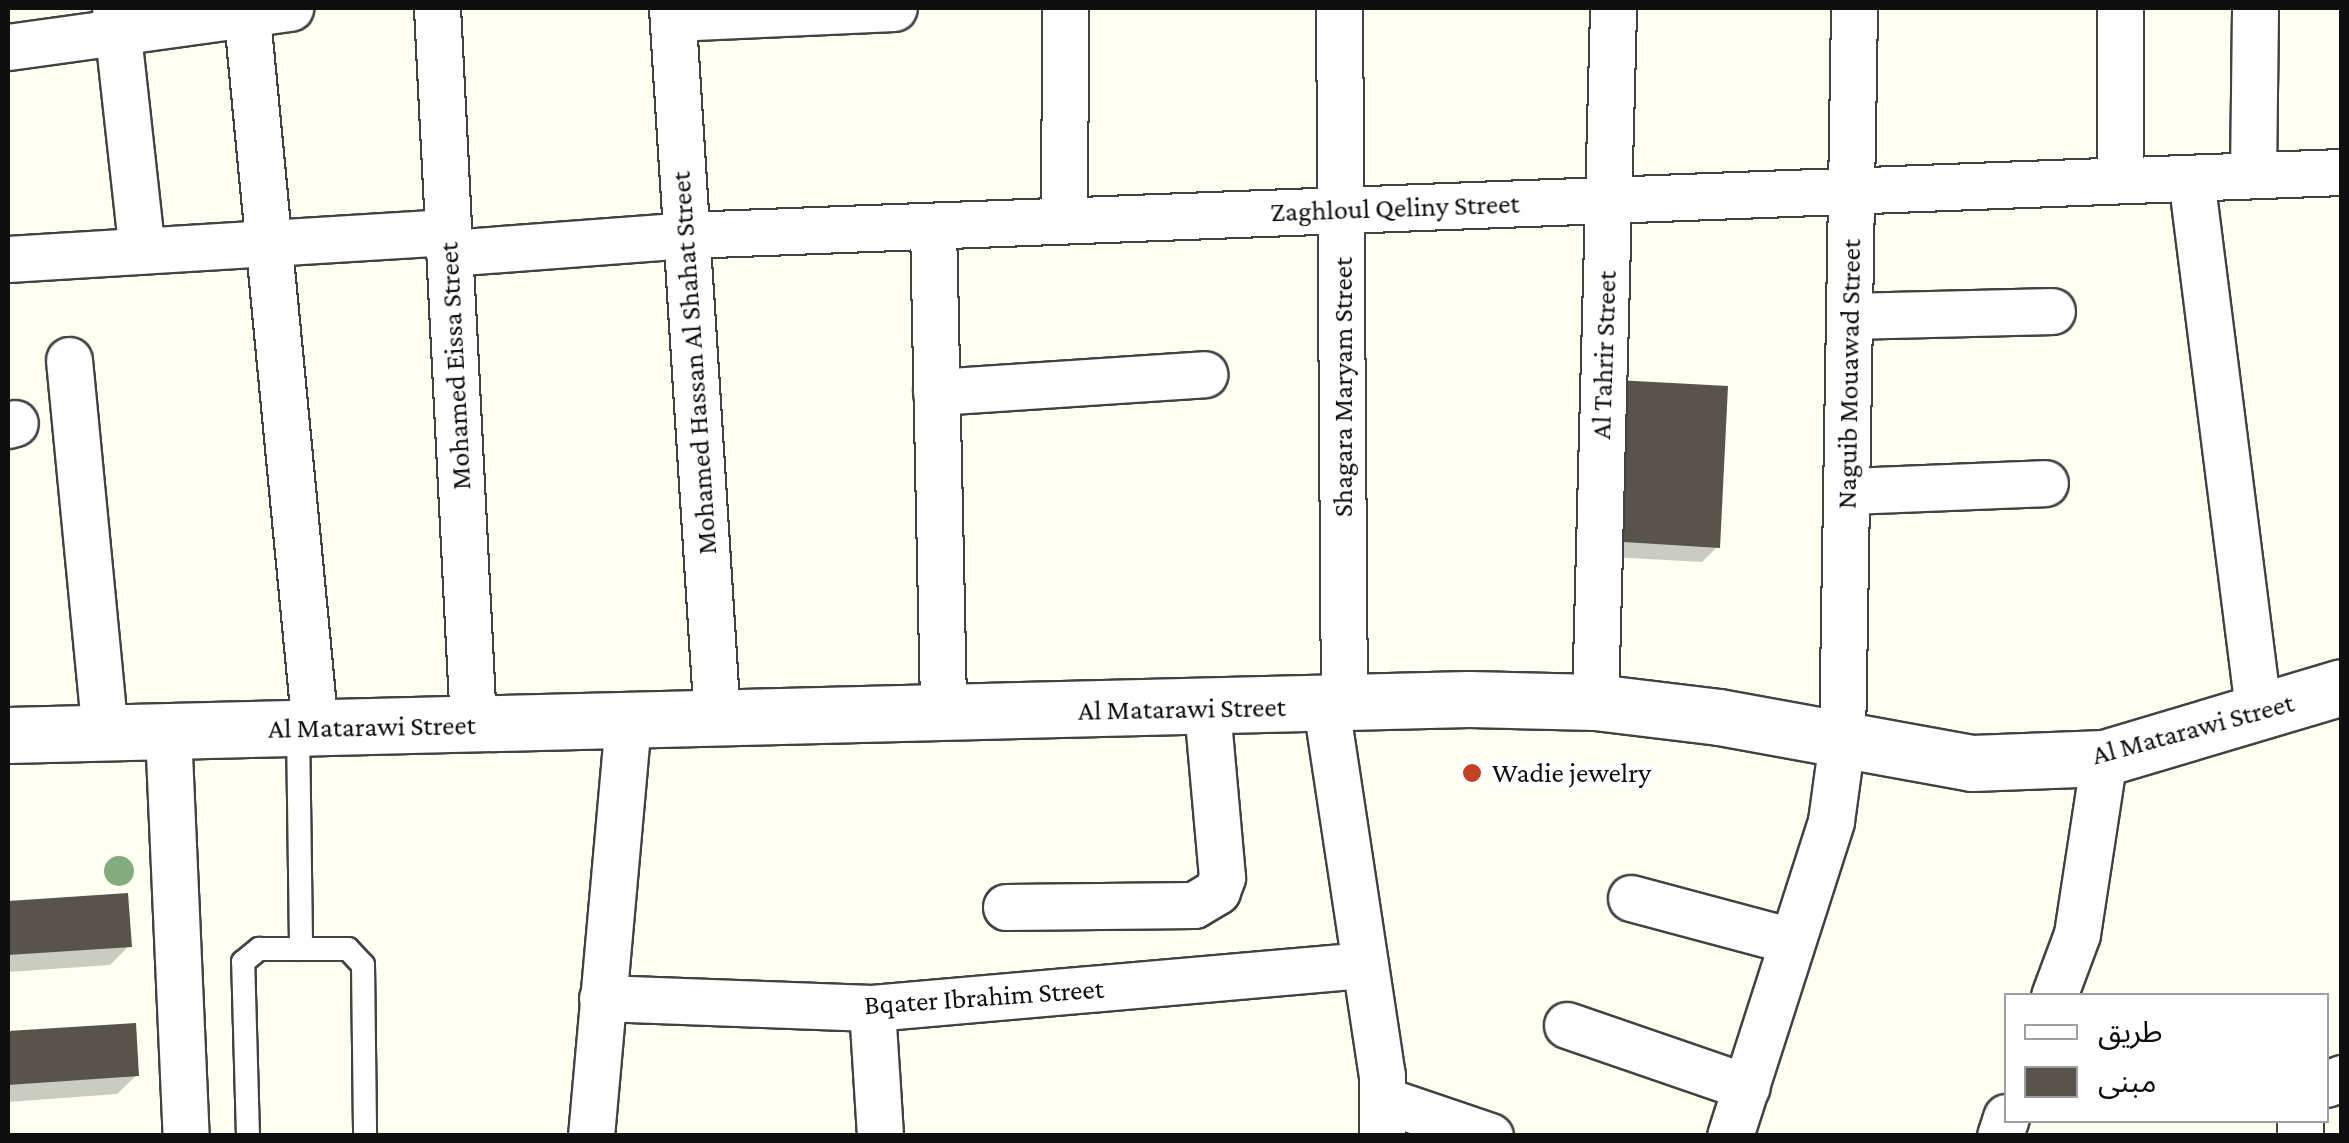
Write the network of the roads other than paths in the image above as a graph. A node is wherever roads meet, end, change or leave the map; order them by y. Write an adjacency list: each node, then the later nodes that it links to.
1 (437, 8): 23 (street, Mohamed Eissa Street)
2 (894, 8): 10 (street)
3 (1064, 8): 20 (street)
4 (1339, 8): 19 (street, Shagara Maryam Street)
5 (1613, 8): 18 (street, Al Tahrir Street)
6 (1854, 8): 17 (street, Naguib Mouawad Street)
7 (2120, 8): 16 (street)
8 (2255, 8): 14 (street)
9 (261, 10): 11 (street); 24 (street)
10 (672, 13): 22 (street, Mohamed Hassan Al Shahat Street)
11 (116, 20): 12 (street); 25 (street)
12 (8, 47)
13 (2342, 172): 14 (street, Zaghloul Qeliny Street)
14 (2253, 175): 15 (street, Zaghloul Qeliny Street)
15 (2190, 178): 16 (street, Zaghloul Qeliny Street); 39 (street)
16 (2120, 180): 17 (street, Zaghloul Qeliny Street)
17 (1852, 191): 18 (street, Zaghloul Qeliny Street); 28 (street, Naguib Mouawad Street)
18 (1608, 200): 19 (street, Zaghloul Qeliny Street); 35 (street, Al Tahrir Street)
19 (1342, 210): 20 (street, Zaghloul Qeliny Street); 36 (street, Shagara Maryam Street)
20 (1064, 220): 21 (street, Zaghloul Qeliny Street)
21 (933, 226): 22 (street, Zaghloul Qeliny Street); 31 (street)
22 (686, 235): 23 (street, Zaghloul Qeliny Street); 40 (street, Mohamed Hassan Al Shahat Street)
23 (448, 242): 24 (street, Zaghloul Qeliny Street); 42 (street, Mohamed Eissa Street)
24 (267, 243): 25 (street, Zaghloul Qeliny Street); 43 (street)
25 (142, 250): 26 (street, Zaghloul Qeliny Street)
26 (8, 258)
27 (2052, 311): 28 (street)
28 (1850, 316): 33 (street, Naguib Mouawad Street)
29 (70, 360): 45 (street)
30 (1204, 374): 31 (street)
31 (936, 392): 38 (street)
32 (2044, 484): 33 (street)
33 (1847, 490): 47 (street, Naguib Mouawad Street)
34 (2342, 687): 39 (street, Al Matarawi Street)
35 (1595, 702): 36 (street, Al Matarawi Street); 47 (street, Al Matarawi Street)
36 (1335, 706): 37 (street, Al Matarawi Street); 53 (street, Shagara Maryam Street)
37 (1206, 708): 38 (street, Al Matarawi Street); 50 (street)
38 (943, 714): 40 (street, Al Matarawi Street)
39 (2259, 716): 48 (street, Al Matarawi Street)
40 (716, 719): 41 (street, Al Matarawi Street)
41 (628, 721): 42 (street, Al Matarawi Street); 55 (street)
42 (473, 724): 43 (street, Al Matarawi Street)
43 (306, 728): 44 (street, Al Matarawi Street); 52 (lane)
44 (168, 731): 45 (street, Al Matarawi Street); 60 (street)
45 (105, 732): 46 (street, Al Matarawi Street)
46 (8, 735)
47 (1842, 741): 48 (street, Al Matarawi Street); 51 (street, Naguib Mouawad Street)
48 (2104, 758): 54 (street)
49 (1631, 898): 51 (street)
50 (1006, 907)
51 (1791, 941): 58 (street, Naguib Mouawad Street)
52 (301, 949): 61 (lane); 62 (lane)
53 (1365, 965): 56 (street, Bqater Ibrahim Street); 59 (street, Shagara Maryam Street)
54 (2055, 993)
55 (602, 998): 56 (street, Bqater Ibrahim Street); 63 (street)
56 (872, 1008): 64 (street)
57 (1567, 1026): 58 (street)
58 (1748, 1087): 66 (street, Naguib Mouawad Street)
59 (1383, 1118): 65 (street)
60 (186, 1136)
61 (248, 1136)
62 (365, 1136)
63 (591, 1136)
64 (880, 1136)
65 (1490, 1136)
66 (1730, 1136)

